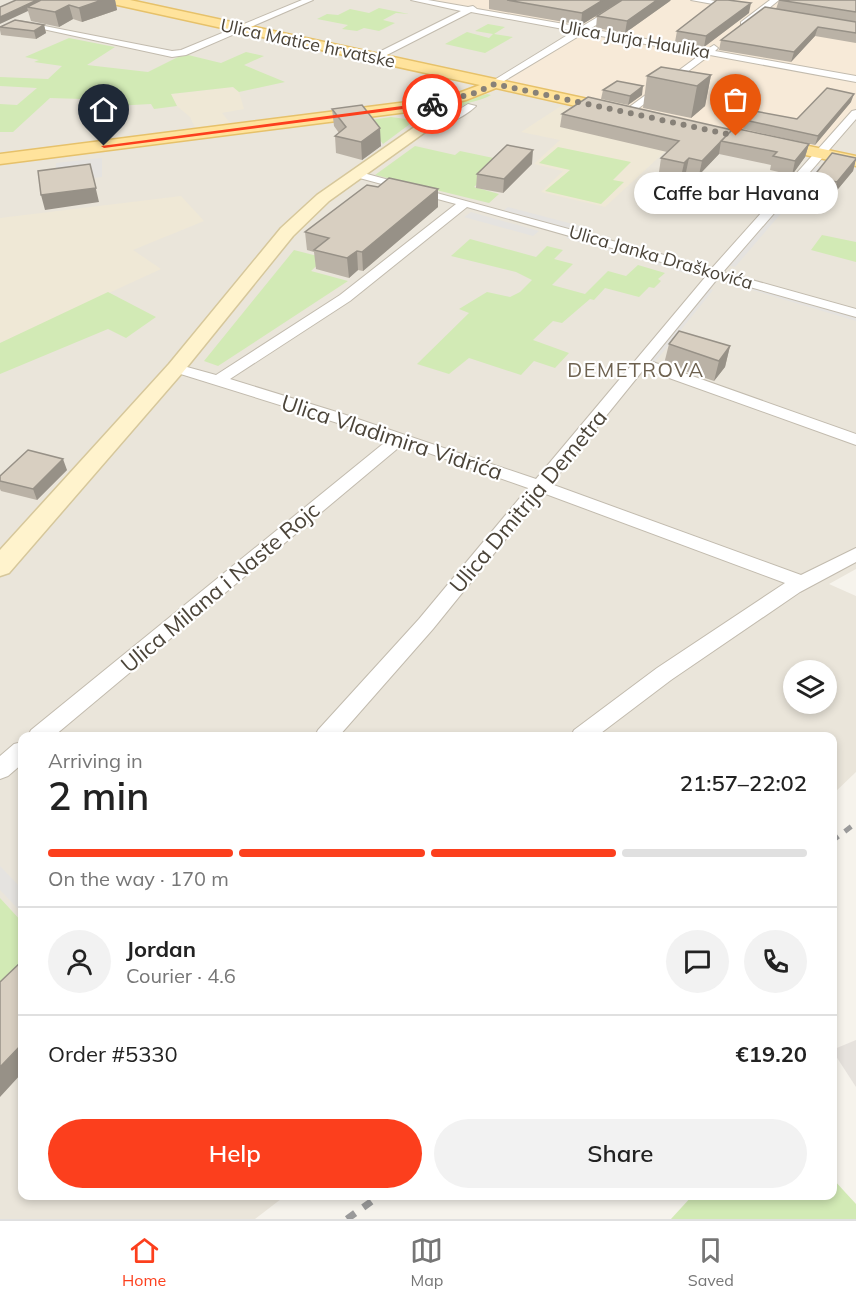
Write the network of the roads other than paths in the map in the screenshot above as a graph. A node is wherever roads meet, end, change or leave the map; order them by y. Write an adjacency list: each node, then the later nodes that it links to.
1 (112, 0): 12 (main road, Ulica Matice hrvatske)
2 (309, 0): 12 (street)
3 (415, 0): 8 (street, Ulica Jurja Haulika)
4 (632, 0): 13 (street)
5 (695, 0): 9 (street)
6 (775, 0): 9 (street)
7 (482, 4): 8 (street)
8 (470, 10): 13 (street, Ulica Jurja Haulika); 17 (street)
9 (760, 11): 10 (street); 14 (street)
10 (773, 13)
11 (31, 14): 12 (street)
12 (240, 28): 17 (main road, Ulica Matice hrvatske)
13 (585, 30): 16 (street, Ulica Jurja Haulika); 19 (street)
14 (735, 31)
15 (725, 39): 16 (street)
16 (709, 52): 18 (street, Ulica Jurja Haulika); 22 (street)
17 (376, 57): 19 (main road, Ulica Matice hrvatske)
18 (856, 79)
19 (495, 84): 21 (main road); 22 (main road, Ulica Matice hrvatske)
20 (471, 106): 25 (street)
21 (409, 107): 25 (street); 28 (main road)
22 (628, 113): 24 (main road, Ulica Matice hrvatske)
23 (856, 113): 27 (street, Ulica Dmitrija Demetra)
24 (652, 118)
25 (422, 123): 30 (street)
26 (753, 139): 27 (main road)
27 (821, 153): 29 (main road); 32 (street, Ulica Dmitrija Demetra)
28 (0, 159)
29 (856, 161)
30 (356, 174): 31 (street, Ulica Janka Draškovića); 35 (street)
31 (465, 203): 32 (street, Ulica Janka Draškovića); 36 (street)
32 (716, 272): 33 (street, Ulica Janka Draškovića); 34 (street, Ulica Dmitrija Demetra)
33 (856, 313)
34 (641, 363): 38 (street); 39 (street, Ulica Dmitrija Demetra)
35 (176, 368): 36 (street, Ulica Vladimira Vidrića); 41 (street)
36 (219, 381): 37 (street, Ulica Vladimira Vidrića)
37 (400, 438): 39 (street, Ulica Vladimira Vidrića); 43 (street, Ulica Milana i Naste Rojc)
38 (856, 440)
39 (540, 485): 42 (street, Ulica Vladimira Vidrića); 44 (street, Ulica Dmitrija Demetra)
40 (856, 554): 42 (street)
41 (0, 567)
42 (801, 582): 45 (street)
43 (44, 732)
44 (330, 732)
45 (587, 732)
46 (18, 753): 47 (street)
47 (0, 769)

